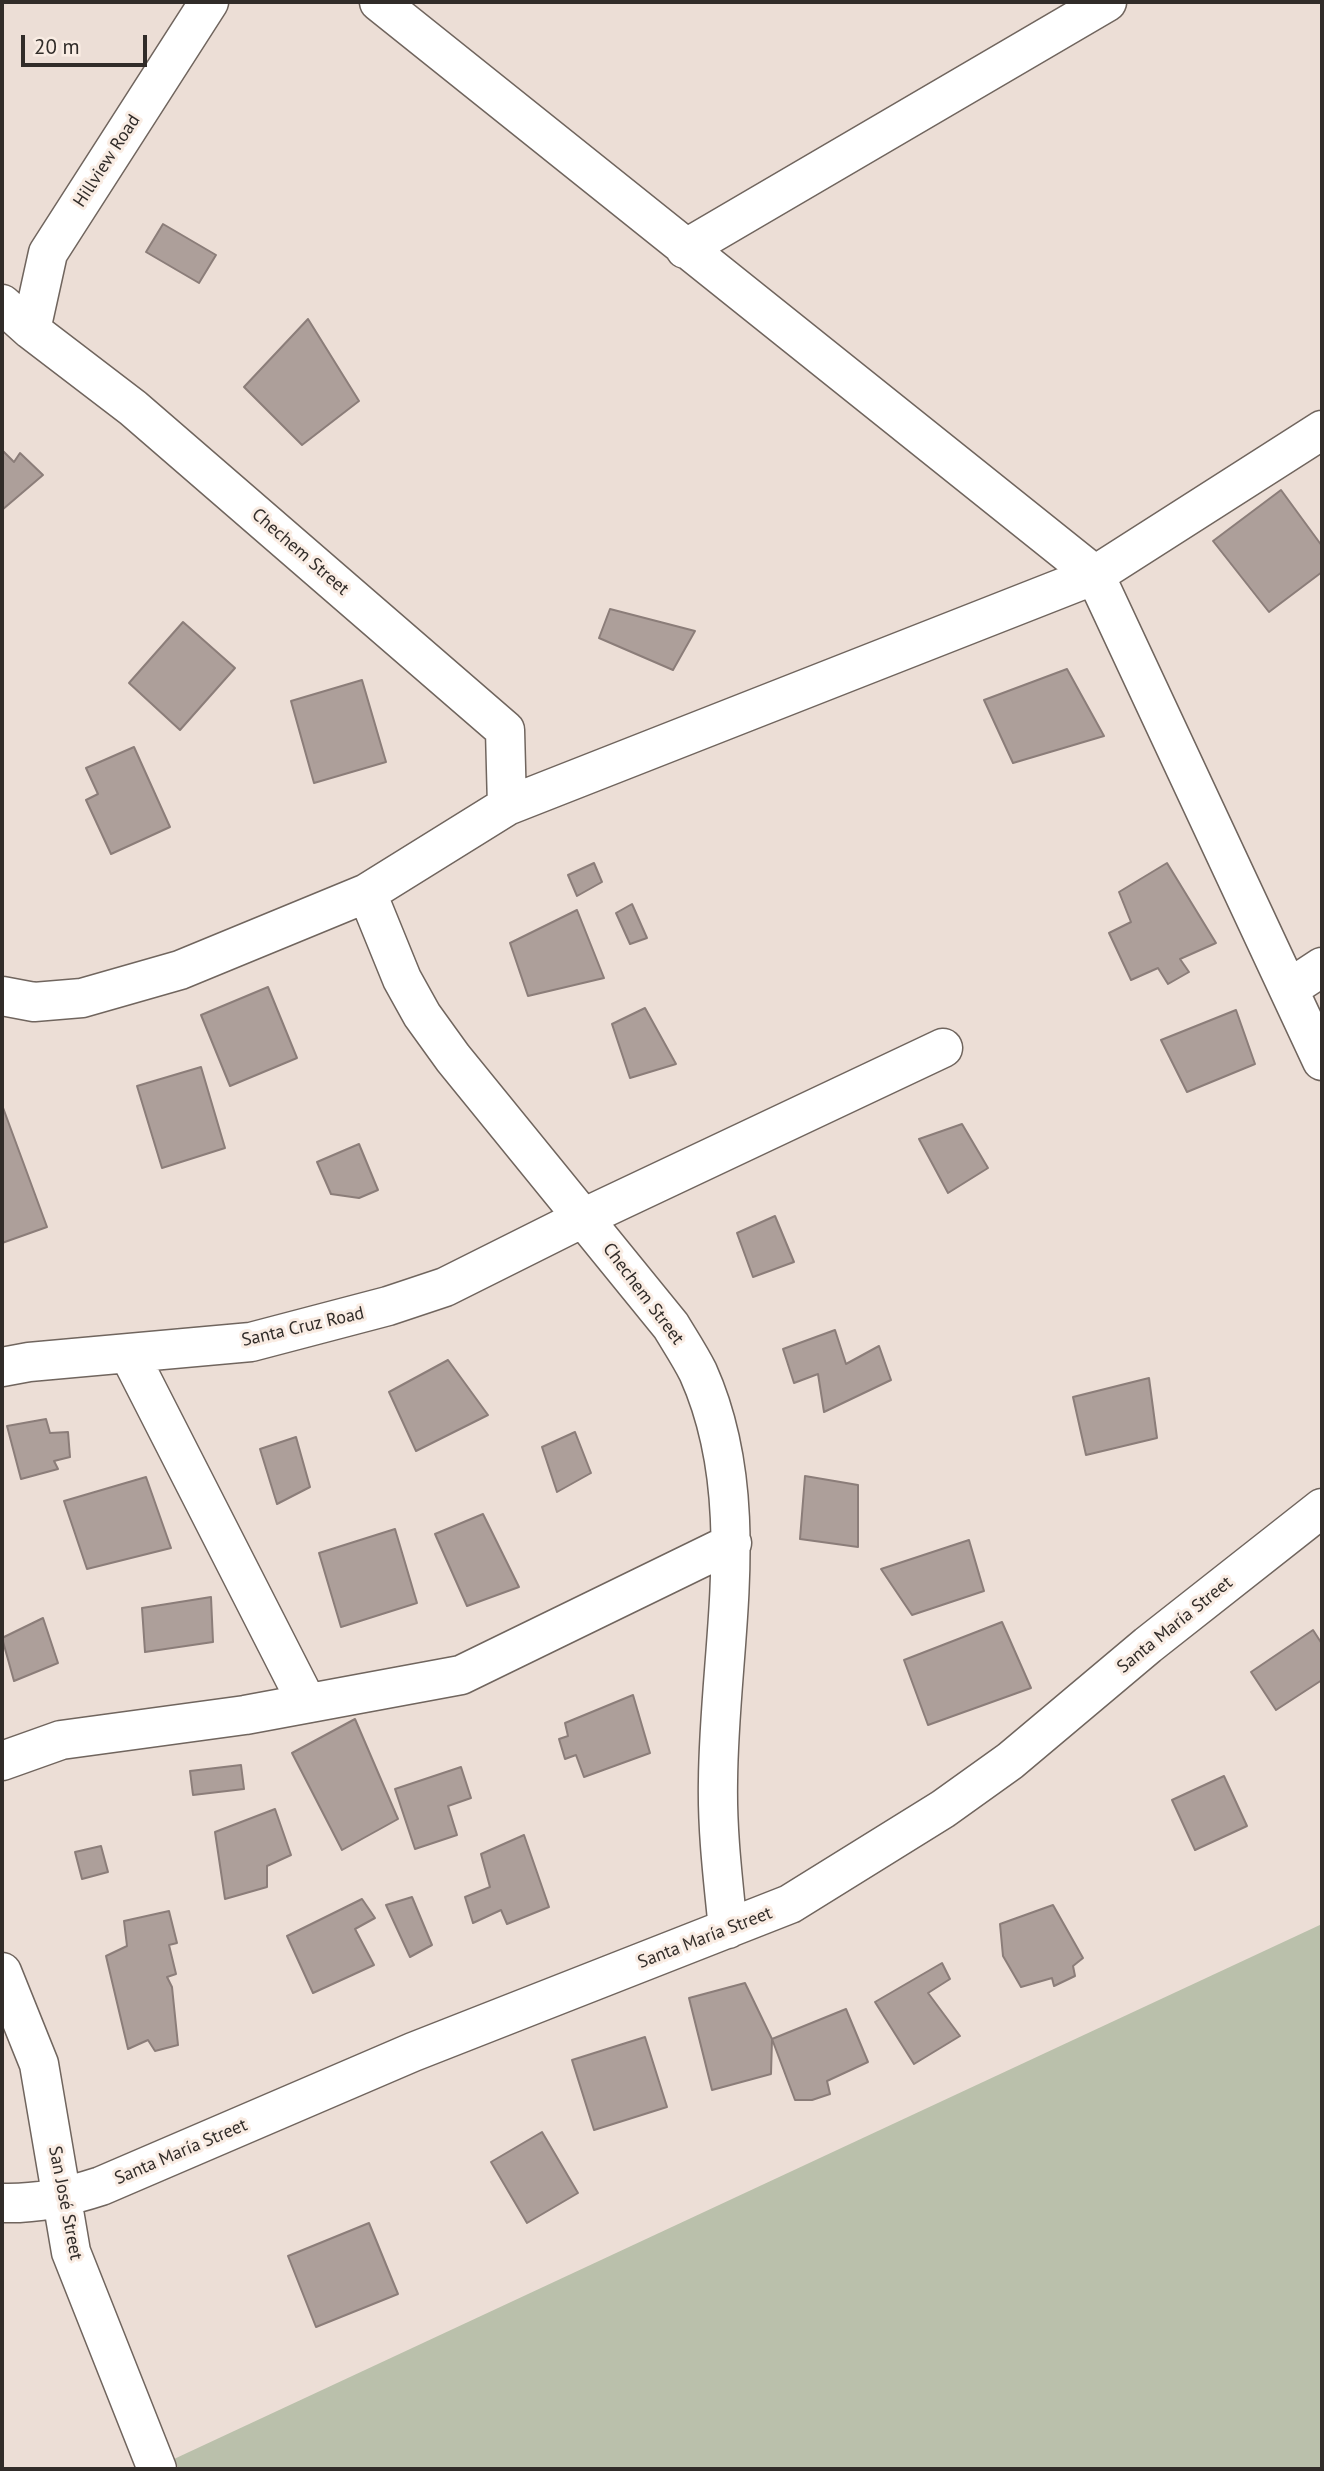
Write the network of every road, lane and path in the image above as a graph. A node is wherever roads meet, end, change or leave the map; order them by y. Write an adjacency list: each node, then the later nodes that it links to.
1 (209, 2): 6 (street, Hillview Road)
2 (379, 2): 4 (street)
3 (1107, 2): 4 (street)
4 (685, 249): 8 (street)
5 (2, 304): 6 (street, Chechem Street)
6 (31, 330): 9 (street, Chechem Street)
7 (1322, 430): 8 (street)
8 (1095, 575): 9 (street); 12 (street)
9 (507, 806): 10 (street)
10 (367, 893): 13 (street); 16 (street, Chechem Street)
11 (1322, 967): 12 (street)
12 (1290, 988): 15 (street)
13 (2, 996)
14 (943, 1048): 16 (street, Santa Cruz Road)
15 (1322, 1061)
16 (584, 1217): 17 (street, Santa Cruz Road); 20 (street, Chechem Street)
17 (129, 1354): 18 (street, Santa Cruz Road); 21 (street)
18 (2, 1367)
19 (1322, 1508): 23 (street, Santa María Street)
20 (732, 1543): 21 (street); 23 (street, Chechem Street)
21 (307, 1703): 22 (street)
22 (2, 1761)
23 (728, 1929): 25 (street, Santa María Street)
24 (2, 1972): 25 (street, San José Street)
25 (61, 2199): 26 (street, Santa María Street); 27 (street, San José Street)
26 (2, 2203)
27 (157, 2469)

